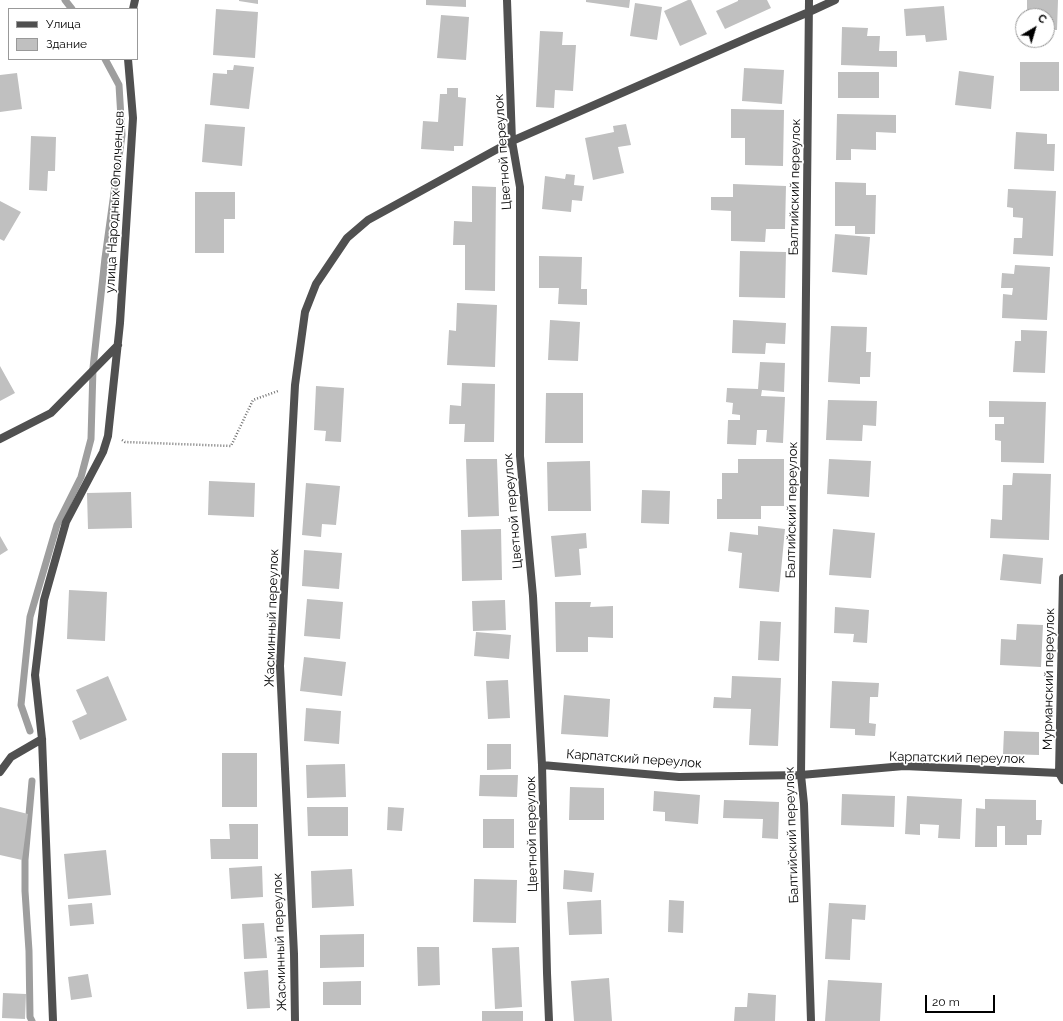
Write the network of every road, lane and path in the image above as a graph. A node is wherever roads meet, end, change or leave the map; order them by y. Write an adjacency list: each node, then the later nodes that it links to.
1 (507, 0): 6 (street, Цветной переулок)
2 (809, 0): 4 (street, Балтийский переулок)
3 (835, 0): 4 (street, Жасминный переулок)
4 (809, 12): 6 (street, Жасминный переулок); 15 (street, Балтийский переулок)
5 (128, 60): 7 (street, улица Народных Ополченцев)
6 (512, 141): 8 (street, Жасминный переулок); 13 (street, Цветной переулок)
7 (118, 344): 9 (street); 12 (street, улица Народных Ополченцев)
8 (295, 385): 10 (path); 18 (street, Жасминный переулок)
9 (0, 439)
10 (125, 442)
11 (1063, 578): 16 (street, Мурманский переулок)
12 (42, 739): 14 (street); 17 (street, улица Народных Ополченцев)
13 (542, 765): 15 (street, Карпатский переулок); 19 (street, Цветной переулок)
14 (0, 772)
15 (801, 774): 16 (street, Карпатский переулок); 20 (street, Балтийский переулок)
16 (1061, 776)
17 (53, 1021)
18 (295, 1021)
19 (549, 1021)
20 (811, 1021)

